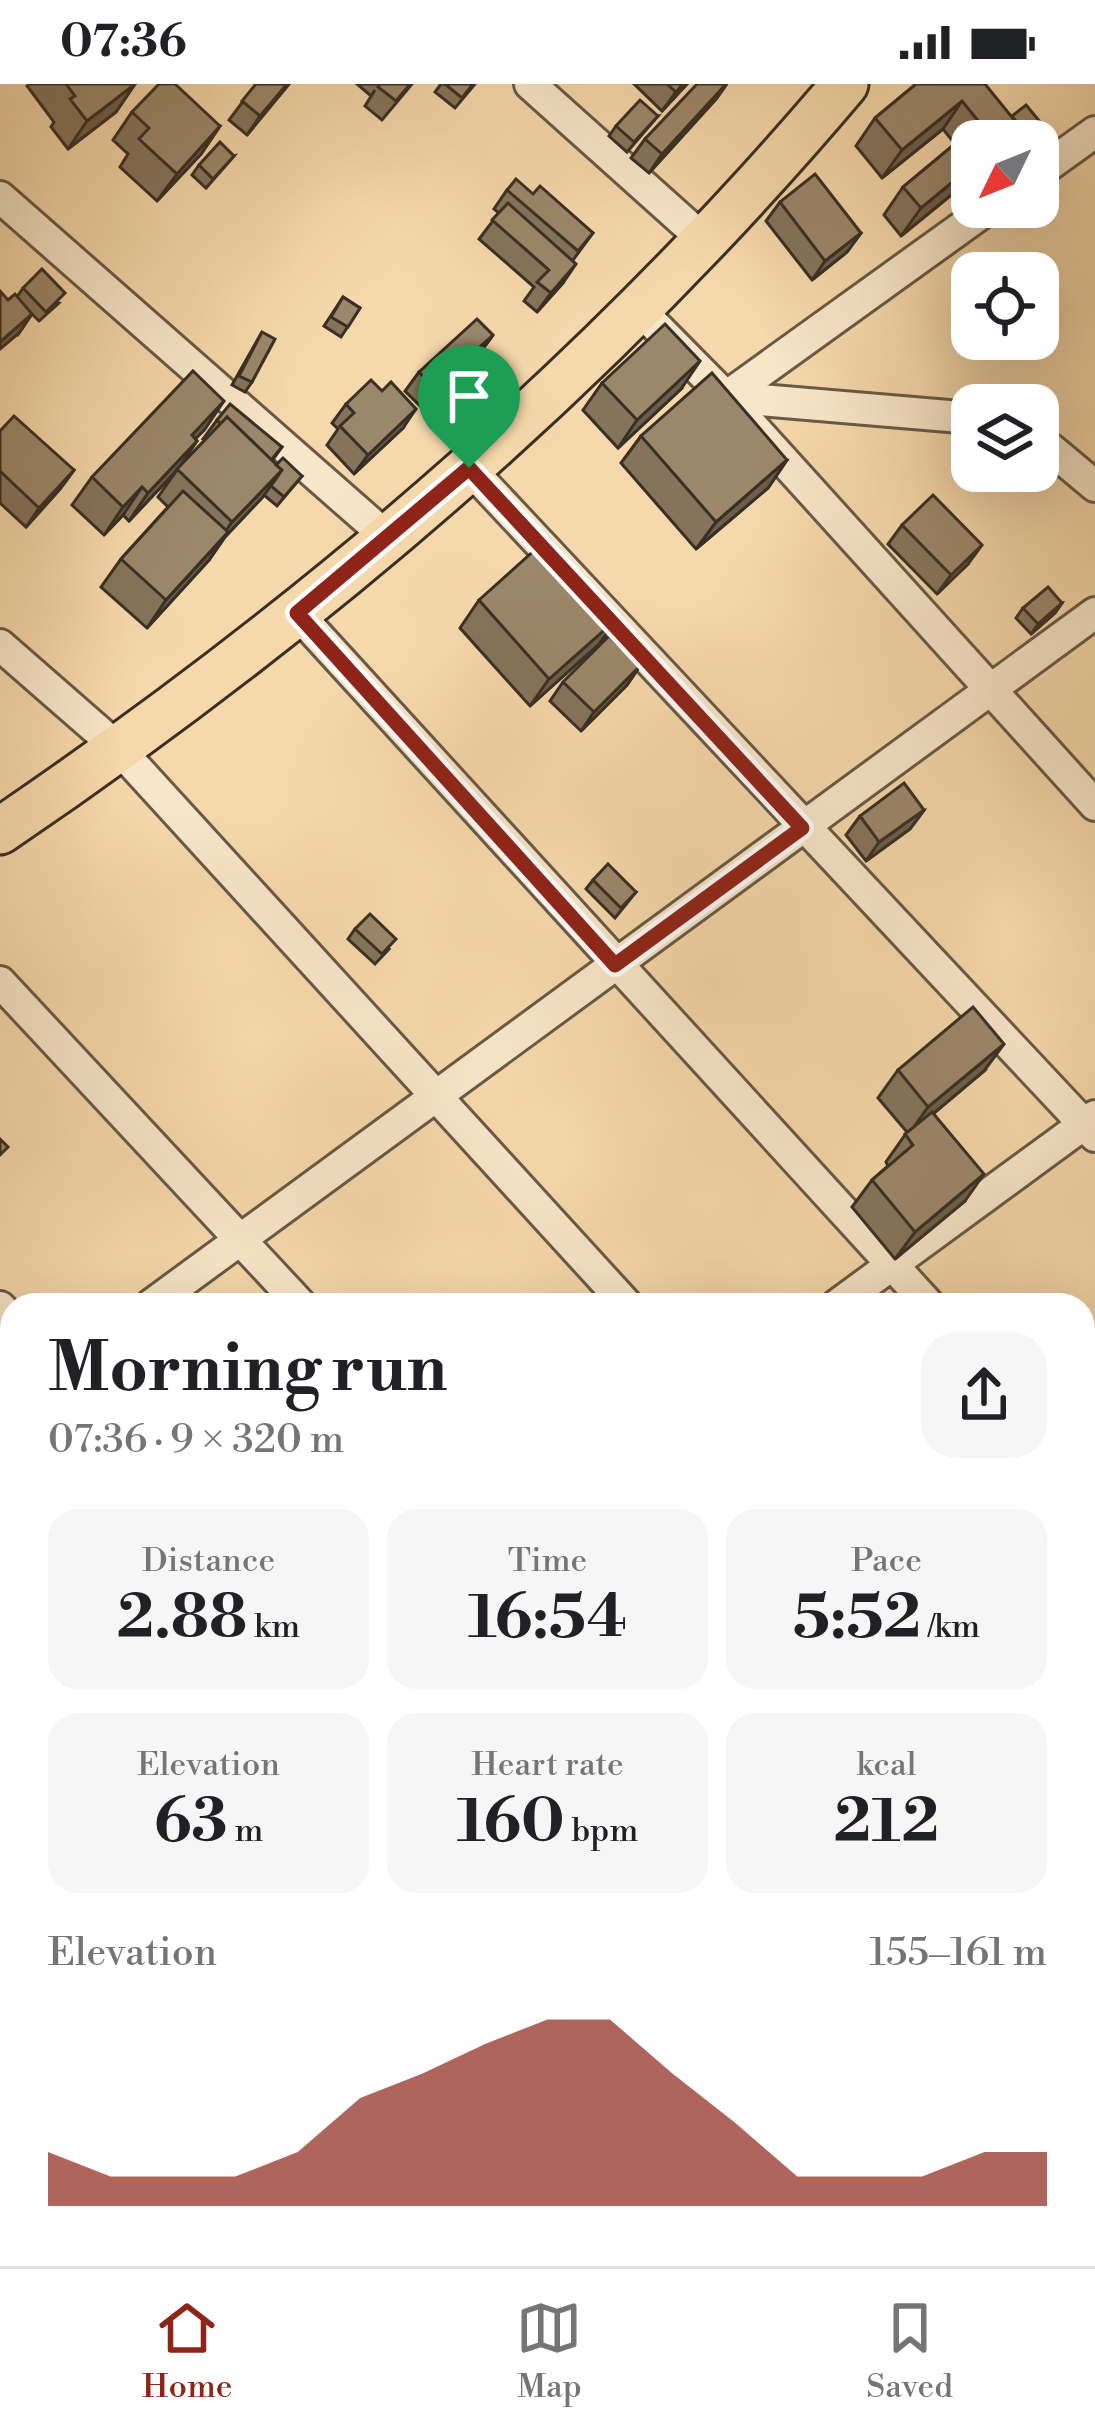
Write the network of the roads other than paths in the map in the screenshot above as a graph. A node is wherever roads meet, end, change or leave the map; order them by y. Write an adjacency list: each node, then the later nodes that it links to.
1 (530, 84): 7 (street)
2 (845, 84): 7 (main road)
3 (1095, 132): 4 (street)
4 (1059, 157)
5 (0, 197): 14 (street)
6 (961, 228): 9 (street)
7 (704, 240): 8 (main road)
8 (638, 308): 9 (street); 12 (main road)
9 (726, 397): 10 (street); 18 (street)
10 (951, 416)
11 (1059, 456): 13 (street)
12 (469, 468): 14 (main road); 21 (street)
13 (1095, 486)
14 (388, 538): 15 (main road)
15 (297, 613): 19 (main road); 23 (street)
16 (1095, 613): 18 (street)
17 (0, 645): 19 (street)
18 (988, 691): 20 (street); 21 (street)
19 (119, 749): 22 (main road); 25 (street)
20 (1095, 805)
21 (802, 828): 23 (street); 26 (street)
22 (0, 831)
23 (615, 965): 25 (street); 28 (street)
24 (0, 982): 27 (street)
25 (434, 1097): 27 (street); 31 (street)
26 (1091, 1125): 28 (street)
27 (239, 1240): 29 (street); 30 (street)
28 (892, 1264): 32 (street); 33 (street)
29 (168, 1293)
30 (290, 1293)
31 (616, 1293)
32 (853, 1293)
33 (918, 1293)

